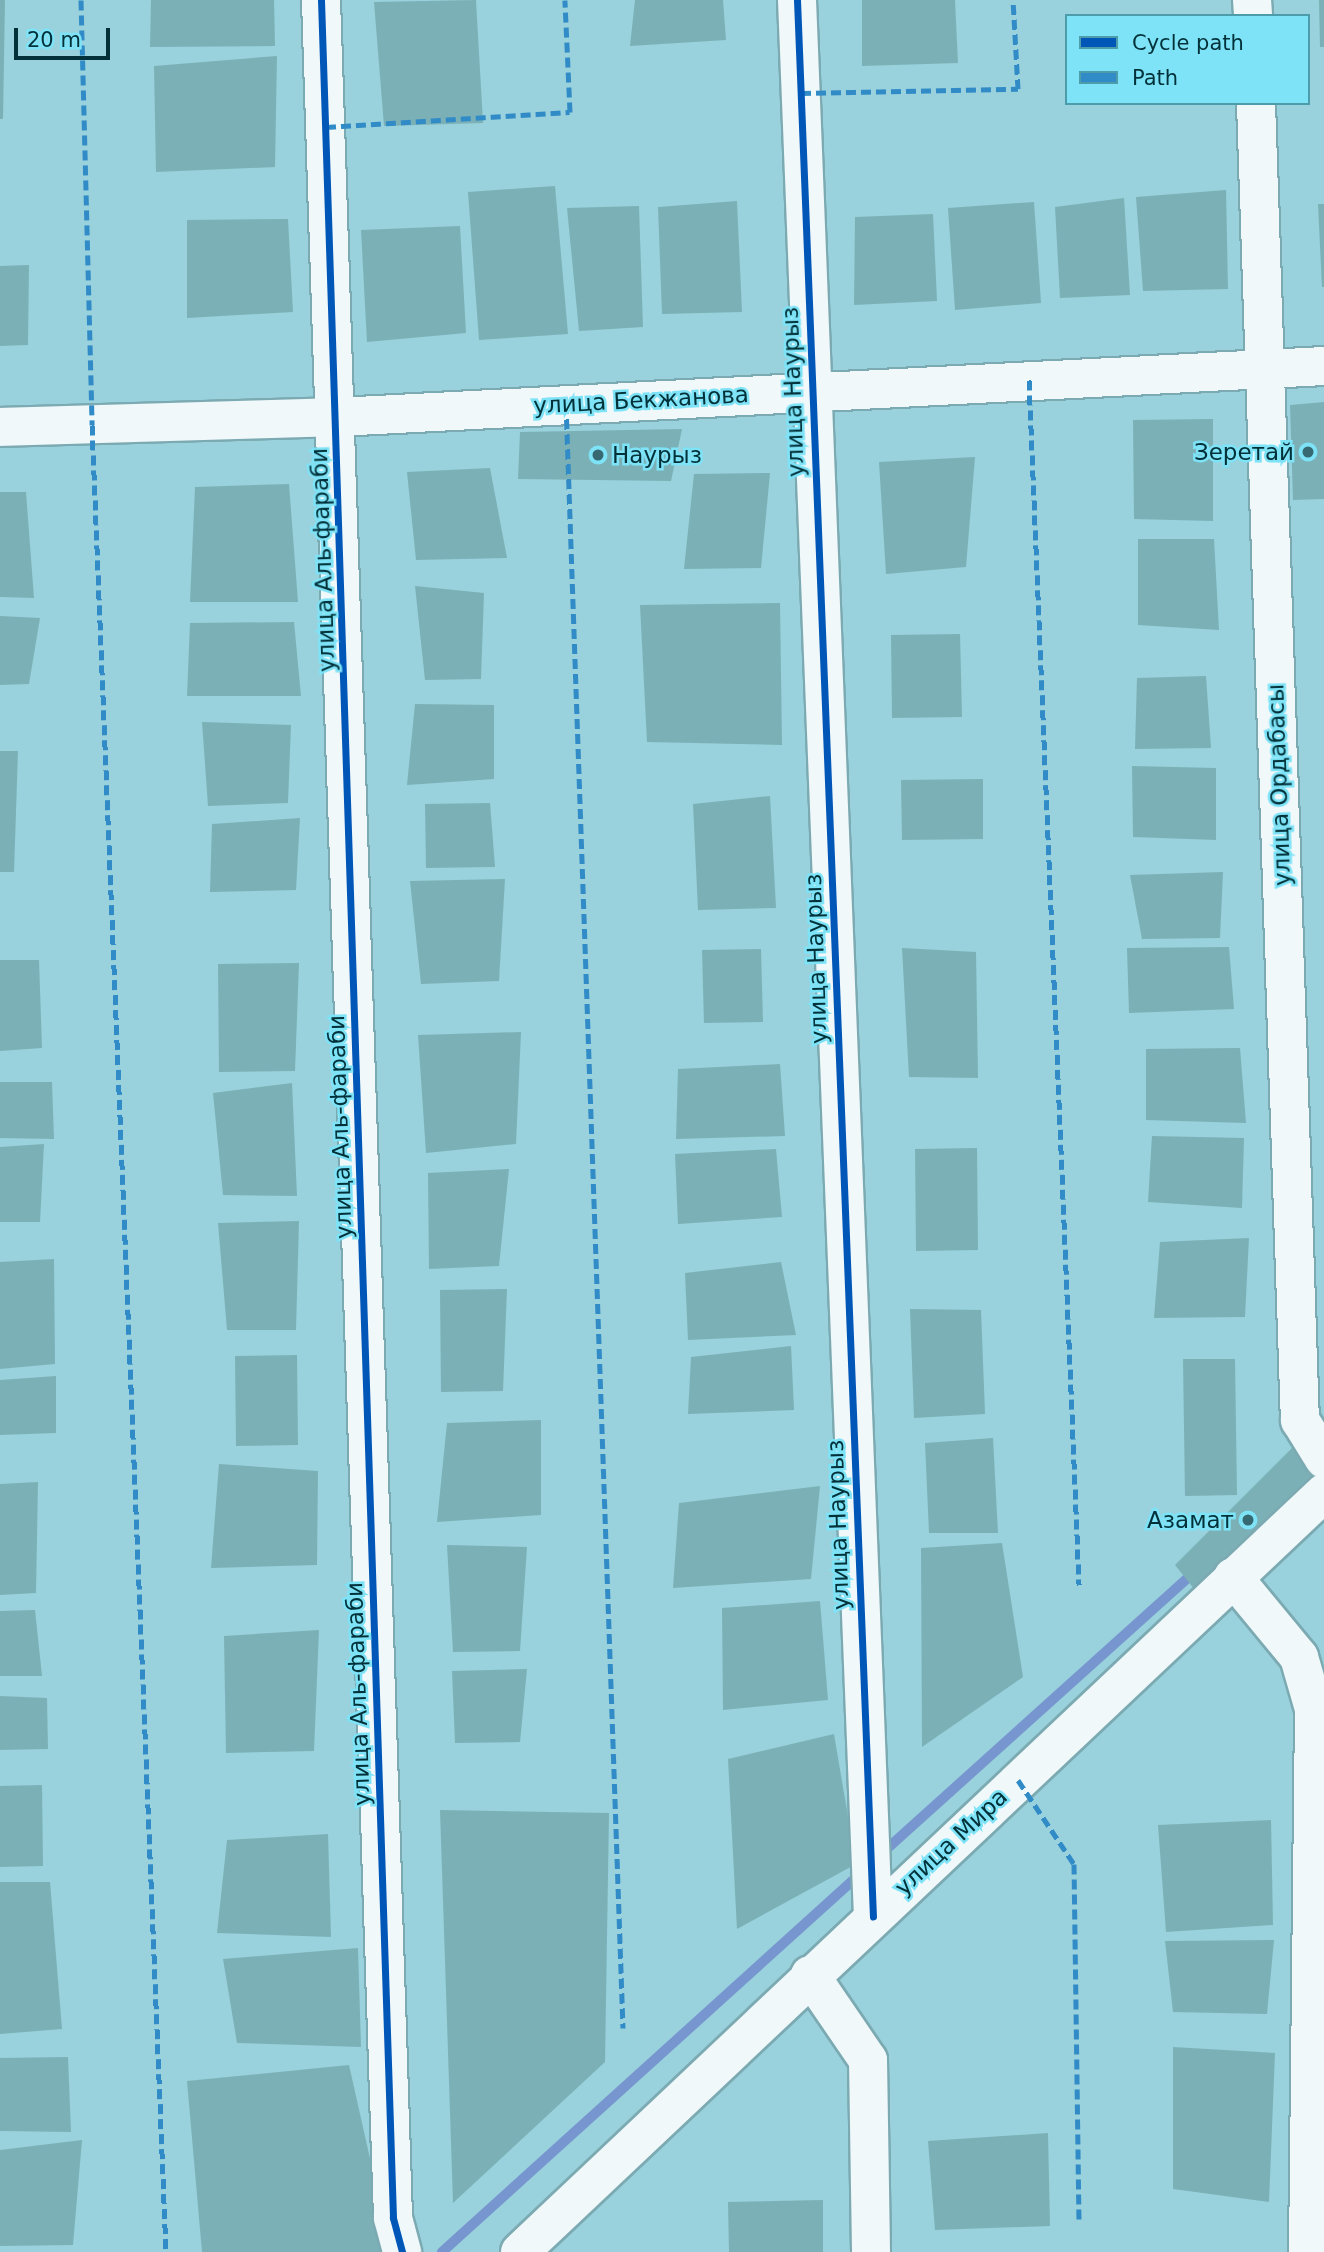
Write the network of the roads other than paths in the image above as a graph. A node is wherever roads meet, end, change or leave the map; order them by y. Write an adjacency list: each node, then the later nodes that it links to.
1 (321, 0): 7 (street, улица Аль-фараби)
2 (797, 0): 6 (street, улица Наурыз)
3 (1256, 105): 5 (street, улица Ордабасы)
4 (1324, 366): 5 (street, улица Бекжанова)
5 (1265, 369): 6 (street, улица Бекжанова); 9 (street, улица Ордабасы)
6 (813, 390): 7 (street, улица Бекжанова); 12 (street, улица Наурыз)
7 (338, 417): 8 (street, улица Бекжанова); 14 (street, улица Аль-фараби)
8 (0, 428)
9 (1324, 1459)
10 (1324, 1493): 11 (street, улица Мира)
11 (1233, 1577): 12 (street, улица Мира); 17 (street)
12 (873, 1916): 13 (street, улица Мира)
13 (810, 1975): 15 (street, улица Мира); 16 (street)
14 (402, 2252)
15 (520, 2252)
16 (871, 2252)
17 (1308, 2252)

